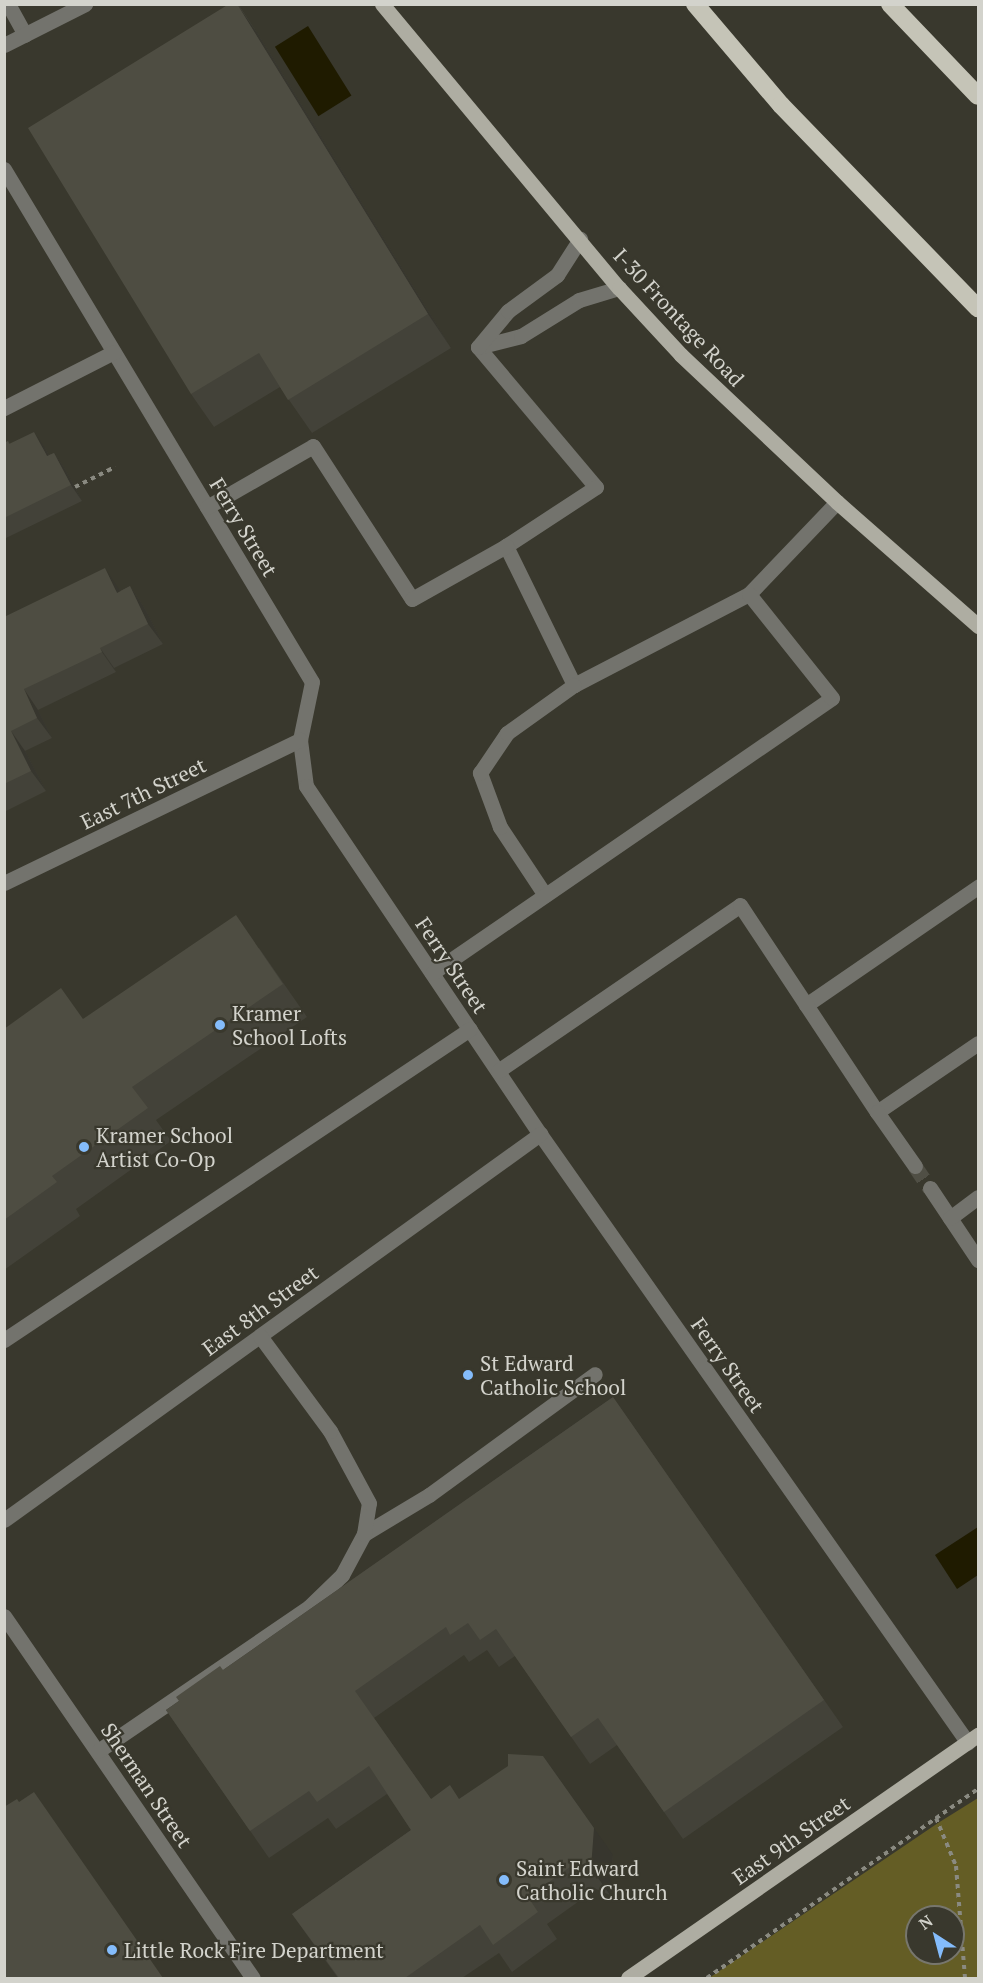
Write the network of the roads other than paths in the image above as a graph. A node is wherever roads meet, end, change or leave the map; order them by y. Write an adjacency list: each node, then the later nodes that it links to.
1 (8, 4): 6 (street)
2 (85, 4): 6 (street)
3 (382, 4): 10 (main road, I-30 Frontage Road)
4 (695, 4): 12 (highway)
5 (890, 4): 8 (highway)
6 (25, 35): 7 (street)
7 (4, 45)
8 (978, 96)
9 (4, 169): 14 (street, Ferry Street)
10 (580, 239): 11 (main road, I-30 Frontage Road); 13 (street)
11 (620, 288): 13 (street); 16 (main road, I-30 Frontage Road)
12 (978, 308)
13 (478, 347): 18 (street)
14 (114, 352): 15 (street); 17 (street, Ferry Street)
15 (4, 408)
16 (837, 502): 19 (street); 20 (main road, I-30 Frontage Road)
17 (207, 507): 18 (street); 22 (street, Ferry Street)
18 (506, 546): 21 (street)
19 (749, 594): 21 (street); 25 (street)
20 (978, 626)
21 (574, 685): 25 (street)
22 (300, 740): 23 (street, East 7th Street); 26 (street, Ferry Street)
23 (4, 883)
24 (978, 887): 27 (street)
25 (545, 895): 26 (street)
26 (432, 973): 28 (street, Ferry Street)
27 (806, 1005): 30 (street); 31 (street)
28 (470, 1029): 30 (street, Ferry Street); 39 (street)
29 (978, 1043): 31 (street)
30 (498, 1071): 32 (street, Ferry Street)
31 (877, 1112): 33 (street)
32 (540, 1134): 38 (street, East 8th Street); 44 (street, Ferry Street)
33 (915, 1166)
34 (930, 1188): 36 (street)
35 (978, 1197): 36 (street)
36 (950, 1218): 37 (street)
37 (978, 1260)
38 (260, 1336): 41 (street, East 8th Street); 42 (street)
39 (4, 1340)
40 (595, 1374): 42 (street)
41 (4, 1520)
42 (364, 1534): 45 (street)
43 (4, 1616): 45 (street, Sherman Street)
44 (973, 1739): 47 (main road, East 9th Street)
45 (98, 1751): 46 (street, Sherman Street)
46 (253, 1978)
47 (628, 1978)

